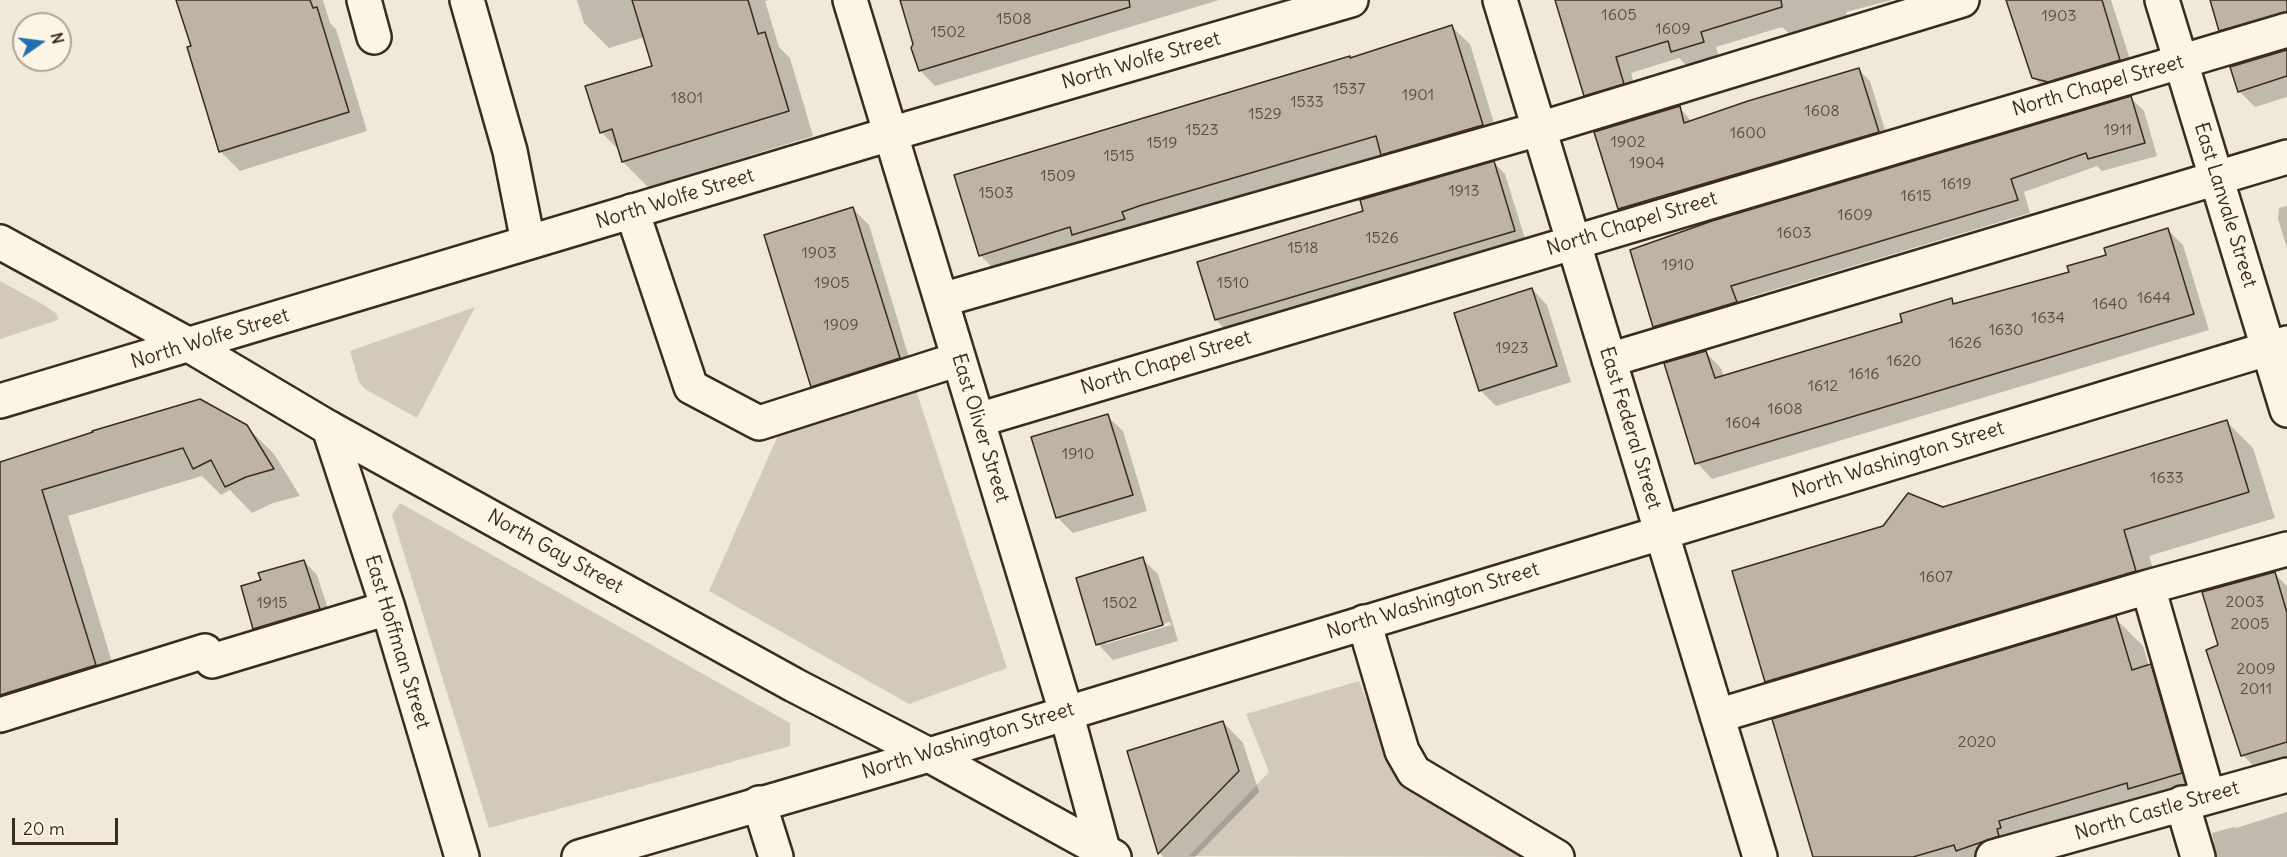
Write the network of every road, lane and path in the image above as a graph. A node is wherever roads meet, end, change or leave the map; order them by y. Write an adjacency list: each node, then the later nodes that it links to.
1 (364, 0): 9 (main road)
2 (467, 0): 17 (main road)
3 (850, 0): 12 (main road, East Oliver Street)
4 (1351, 0): 12 (main road, North Wolfe Street)
5 (1500, 0): 11 (main road, East Federal Street)
6 (1962, 0): 11 (main road)
7 (2162, 0): 10 (main road, East Lanvale Street)
8 (2287, 30): 10 (main road, North Chapel Street)
9 (374, 37)
10 (2181, 61): 14 (main road, East Lanvale Street); 18 (main road, North Chapel Street)
11 (1539, 129): 18 (main road, East Federal Street); 19 (main road)
12 (890, 134): 15 (main road, North Wolfe Street); 19 (main road, East Oliver Street)
13 (2287, 157): 14 (main road)
14 (2216, 178): 21 (main road, East Lanvale Street); 23 (main road)
15 (632, 211): 17 (main road, North Wolfe Street); 22 (main road)
16 (0, 242): 20 (main road, North Gay Street)
17 (528, 242): 20 (main road, North Wolfe Street)
18 (1573, 242): 23 (main road, East Federal Street); 26 (main road, North Chapel Street)
19 (941, 300): 22 (main road, East Oliver Street)
20 (189, 345): 24 (main road, North Wolfe Street); 27 (main road, North Gay Street)
21 (2278, 346): 25 (main road, East Lanvale Street); 28 (main road, North Washington Street)
22 (959, 359): 26 (main road, East Oliver Street)
23 (1609, 360): 28 (main road, East Federal Street)
24 (0, 401)
25 (2287, 410)
26 (978, 420): 33 (main road, East Oliver Street)
27 (329, 428): 31 (main road, East Hoffman Street); 36 (main road, North Gay Street)
28 (1662, 532): 32 (main road, North Washington Street); 35 (main road, East Federal Street)
29 (2287, 549): 30 (main road)
30 (2148, 587): 35 (main road); 38 (main road)
31 (388, 608): 34 (main road); 41 (main road, East Hoffman Street)
32 (1364, 622): 33 (main road, North Washington Street); 44 (main road)
33 (1066, 712): 36 (main road, North Washington Street); 40 (main road, East Oliver Street)
34 (0, 715)
35 (1718, 716): 45 (main road, East Federal Street)
36 (929, 755): 39 (main road, North Washington Street); 40 (main road, North Gay Street)
37 (2287, 775): 38 (main road, North Castle Street)
38 (2195, 800): 46 (main road, North Castle Street); 47 (main road)
39 (759, 803): 42 (main road, North Washington Street); 43 (main road)
40 (1108, 855)
41 (462, 857)
42 (579, 857)
43 (776, 857)
44 (1557, 857)
45 (1760, 857)
46 (1993, 857)
47 (2198, 857)

